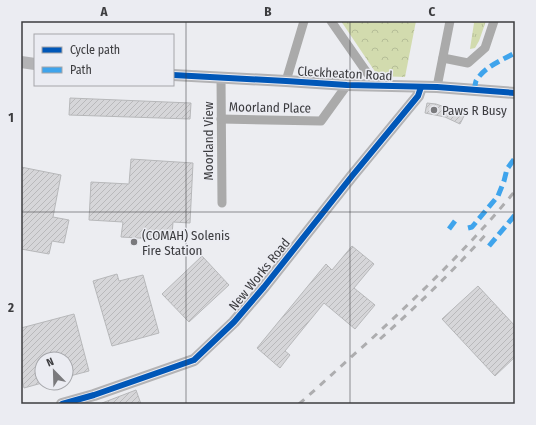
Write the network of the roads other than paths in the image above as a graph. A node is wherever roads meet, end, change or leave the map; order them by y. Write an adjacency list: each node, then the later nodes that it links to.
1 (304, 21): 10 (street)
2 (331, 21): 12 (street)
3 (450, 21): 5 (street)
4 (494, 21): 5 (street)
5 (443, 58): 14 (street)
6 (21, 62): 7 (street)
7 (34, 64)
8 (174, 75): 9 (street, Cleckheaton Road)
9 (222, 78): 10 (street, Cleckheaton Road); 16 (street, Moorland View)
10 (286, 81): 11 (street, Cleckheaton Road)
11 (347, 85): 12 (street, Cleckheaton Road); 16 (street, Moorland Place)
12 (370, 85): 13 (street, Cleckheaton Road)
13 (421, 87): 14 (street, Cleckheaton Road); 18 (street, New Works Road)
14 (437, 87): 15 (street, Cleckheaton Road)
15 (515, 93)
16 (222, 119): 17 (street, Moorland View)
17 (222, 204)
18 (62, 404)

